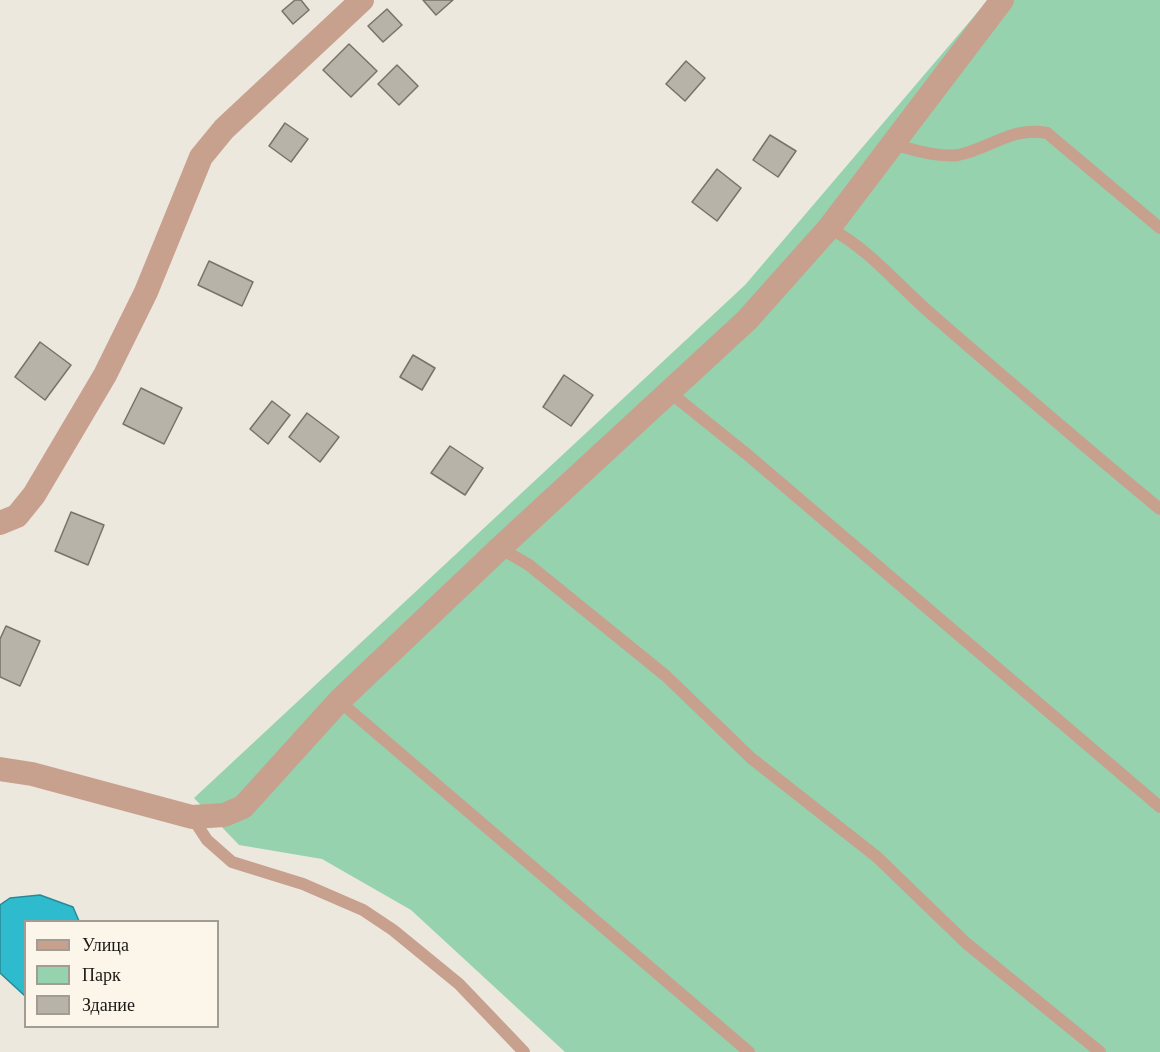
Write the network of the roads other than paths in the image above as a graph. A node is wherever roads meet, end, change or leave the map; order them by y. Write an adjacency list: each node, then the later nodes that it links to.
1 (362, 0): 8 (street)
2 (1002, 0): 3 (street)
3 (894, 145): 4 (street); 5 (lane)
4 (829, 228): 6 (street); 7 (lane)
5 (1160, 228)
6 (667, 394): 9 (street); 12 (lane)
7 (1160, 509)
8 (0, 522)
9 (500, 548): 10 (street); 16 (lane)
10 (339, 701): 13 (street); 15 (lane)
11 (0, 769): 13 (street)
12 (1160, 807)
13 (192, 817): 14 (lane)
14 (524, 1052)
15 (749, 1052)
16 (1100, 1052)

